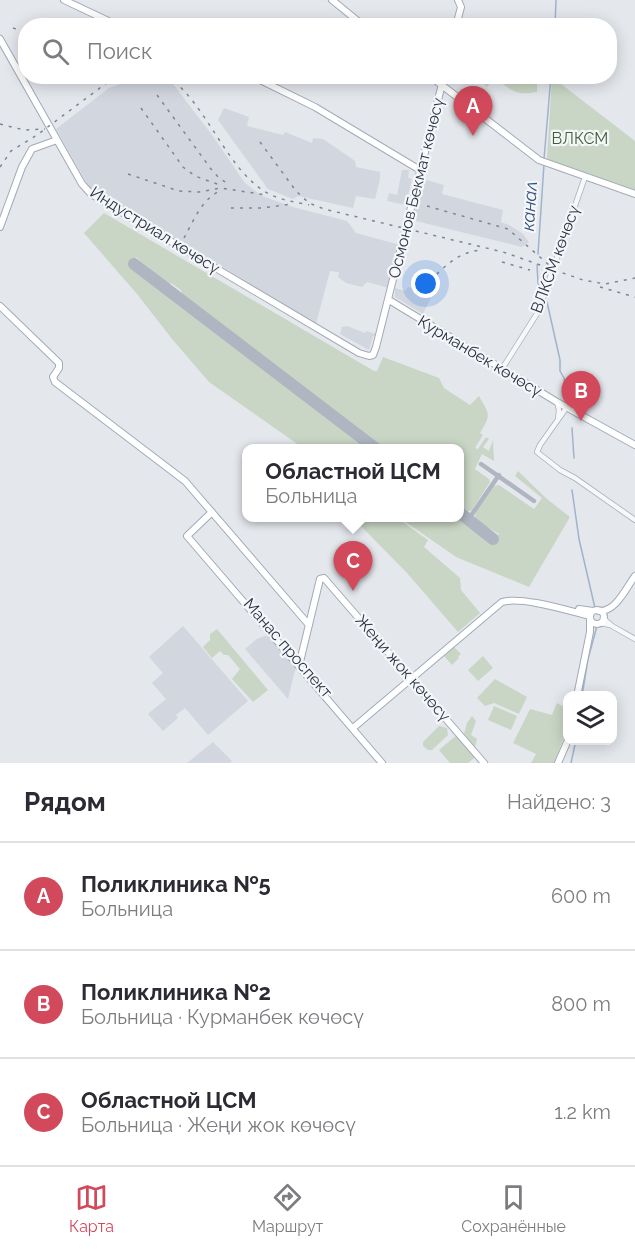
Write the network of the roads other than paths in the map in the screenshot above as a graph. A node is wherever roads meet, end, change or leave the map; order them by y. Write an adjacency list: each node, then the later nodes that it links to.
1 (64, 0): 4 (main road)
2 (332, 0): 5 (main road)
3 (458, 0): 6 (main road)
4 (102, 18)
5 (354, 18)
6 (458, 18)
7 (0, 39): 8 (main road, Индустриал көчөсү)
8 (18, 71)
9 (25, 84): 12 (main road, Индустриал көчөсү)
10 (268, 84): 13 (main road)
11 (441, 86): 13 (main road, Осмонов Бекмат көчөсү); 14 (main road)
12 (57, 140): 16 (main road); 19 (main road, Индустриал көчөсү)
13 (420, 170): 17 (main road, Осмонов Бекмат көчөсү)
14 (585, 177): 15 (main road); 20 (street, ВЛКСМ көчөсү)
15 (635, 194)
16 (0, 227)
17 (389, 300): 19 (main road, Осмонов Бекмат көчөсү); 20 (main road, Курманбек көчөсү)
18 (0, 306): 25 (main road)
19 (373, 355)
20 (501, 369): 21 (main road, Курманбек көчөсү)
21 (557, 402): 22 (main road, Курманбек көчөсү); 23 (street)
22 (567, 407): 23 (street); 24 (main road, Курманбек көчөсү)
23 (555, 424): 26 (street)
24 (635, 445)
25 (213, 512): 29 (main road); 31 (main road)
26 (635, 520)
27 (635, 576): 28 (main road)
28 (596, 617): 30 (street); 32 (main road); 33 (main road)
29 (309, 625): 31 (main road); 32 (main road, Жеңи жок көчөсү)
30 (635, 639)
31 (300, 664): 34 (main road)
32 (412, 678): 34 (main road); 38 (main road, Жеңи жок көчөсү)
33 (578, 691)
34 (355, 728): 36 (main road); 37 (main road)
35 (565, 745): 39 (main road)
36 (382, 763)
37 (387, 763)
38 (484, 763)
39 (558, 763)

